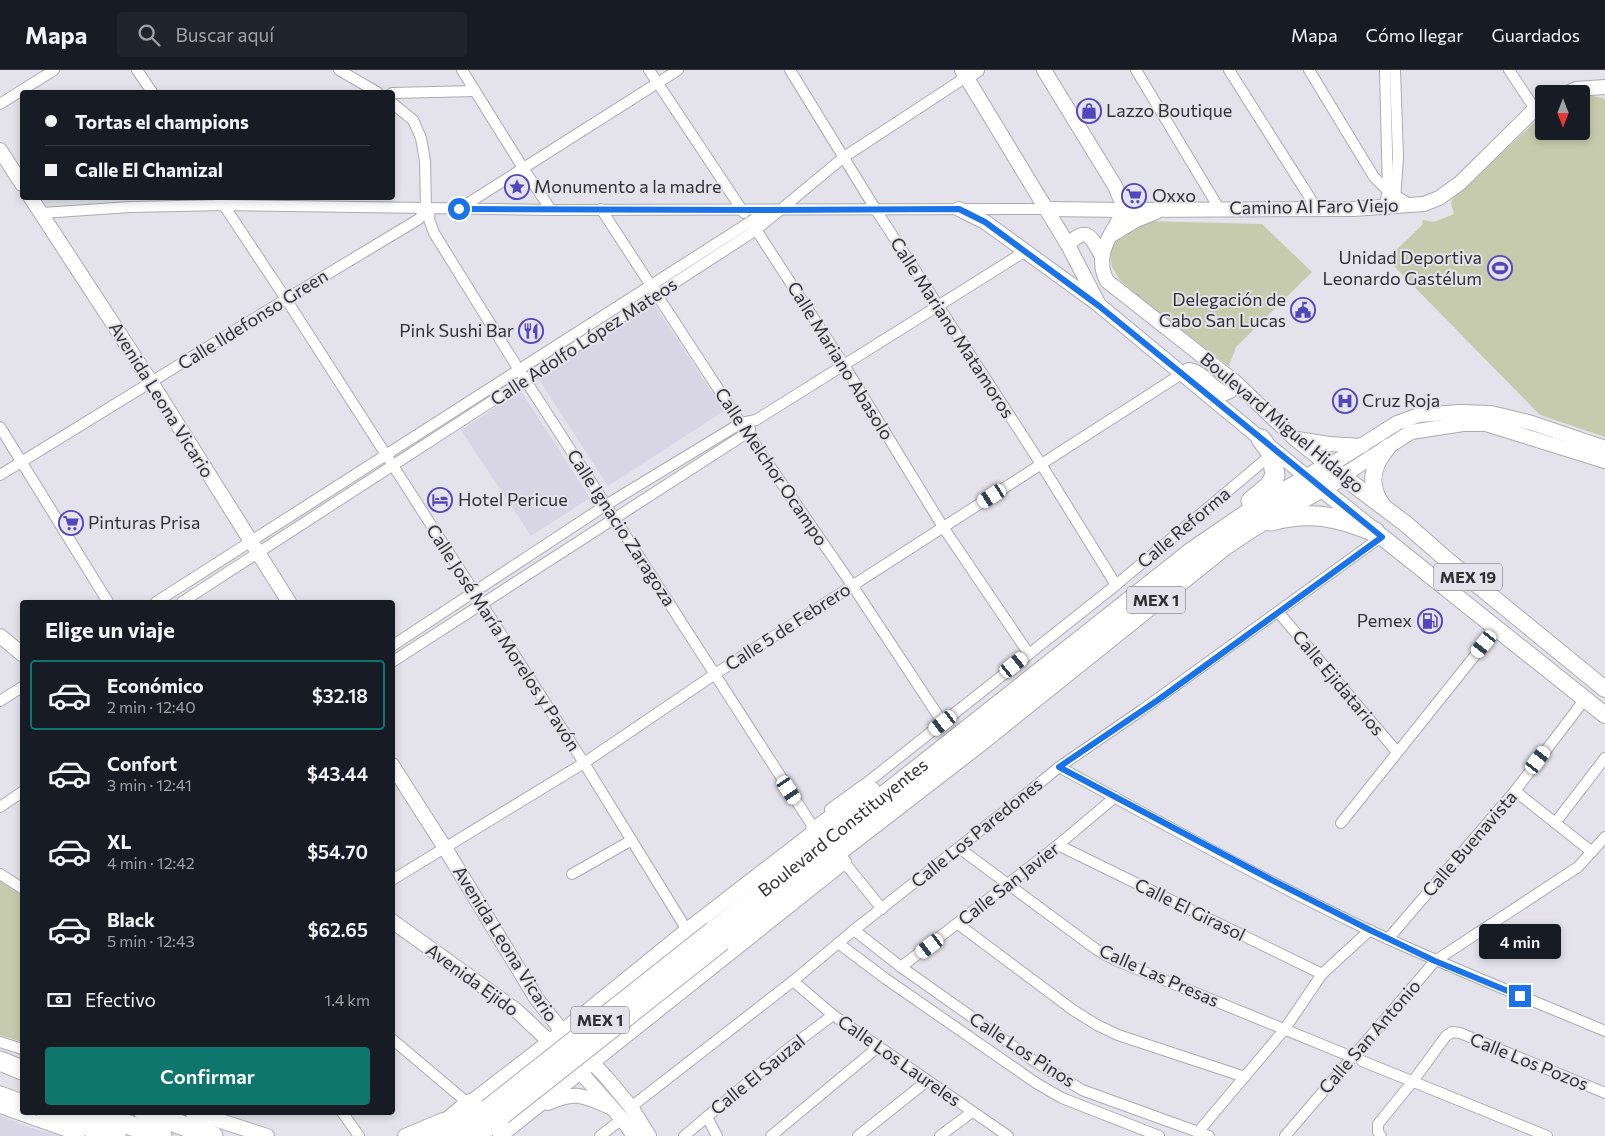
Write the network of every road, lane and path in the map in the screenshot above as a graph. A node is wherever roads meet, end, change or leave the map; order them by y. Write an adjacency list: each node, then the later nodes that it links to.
1 (54, 70): 19 (street)
2 (138, 70): 20 (street)
3 (339, 70): 21 (street)
4 (462, 70): 23 (street)
5 (649, 70): 16 (street, Calle Mariano Abasolo)
6 (678, 70): 16 (street)
7 (790, 70): 30 (street, Calle Mariano Matamoros)
8 (1044, 70): 46 (street)
9 (1136, 70): 48 (street)
10 (1229, 70): 41 (street)
11 (1309, 70): 34 (street)
12 (1386, 70): 34 (street)
13 (1394, 70): 34 (street)
14 (1509, 70): 25 (street)
15 (969, 72): 30 (street, Calle Adolfo López Mateos); 40 (street, Boulevard Miguel Hidalgo)
16 (657, 83): 31 (street); 43 (street, Calle Mariano Abasolo)
17 (1604, 85): 18 (street)
18 (1590, 87)
19 (22, 90)
20 (151, 90)
21 (374, 90)
22 (20, 91): 26 (street)
23 (475, 91): 24 (street); 31 (street)
24 (395, 93)
25 (1535, 102)
26 (0, 104)
27 (395, 105): 36 (street, Calle Ignacio Zaragoza)
28 (1535, 111): 34 (street, Camino Al Faro Viejo)
29 (0, 150): 32 (street)
30 (844, 156): 44 (street, Calle Adolfo López Mateos); 45 (street, Calle Mariano Matamoros)
31 (523, 168): 37 (street); 42 (street)
32 (20, 181)
33 (32, 200): 49 (street, Avenida Leona Vicario)
34 (1390, 200): 41 (street, Camino Al Faro Viejo)
35 (221, 201): 36 (street); 49 (street); 56 (street, Calle José María Morelos y Pavón)
36 (428, 209): 37 (street); 56 (street, Calle Ildefonso Green); 60 (street, Calle Ignacio Zaragoza)
37 (459, 209): 42 (street)
38 (601, 209): 42 (street); 43 (street); 55 (street, Calle Melchor Ocampo)
39 (959, 209): 40 (street); 45 (street); 53 (street)
40 (1046, 209): 46 (street, Camino Al Faro Viejo); 52 (street, Boulevard Miguel Hidalgo)
41 (1317, 209): 48 (street, Camino Al Faro Viejo)
42 (551, 210)
43 (741, 210): 44 (street); 50 (street, Calle Mariano Abasolo)
44 (773, 210): 45 (street); 50 (street, Calle Adolfo López Mateos)
45 (876, 210): 57 (street, Calle Mariano Matamoros)
46 (1125, 210): 47 (street, Camino Al Faro Viejo); 51 (street)
47 (1160, 210): 48 (street, Camino Al Faro Viejo); 51 (street)
48 (1220, 210)
49 (42, 213): 63 (street, Avenida Leona Vicario)
50 (753, 226): 55 (street, Calle Adolfo López Mateos); 59 (street, Calle Mariano Abasolo)
51 (1110, 236): 54 (street)
52 (1068, 244): 54 (street); 58 (street, Boulevard Miguel Hidalgo)
53 (1024, 252): 57 (street); 58 (street)
54 (1102, 257): 64 (street, Boulevard Miguel Hidalgo)
55 (654, 290): 60 (street, Calle Adolfo López Mateos); 62 (street, Calle Adolfo López Mateos); 66 (street, Calle Melchor Ocampo)
56 (286, 298): 63 (street, Calle Ildefonso Green); 74 (street, Calle José María Morelos y Pavón)
57 (938, 306): 59 (street); 77 (street, Calle Mariano Matamoros)
58 (1099, 306): 61 (street, Boulevard Miguel Hidalgo)
59 (844, 365): 65 (street); 85 (street, Calle Mariano Abasolo)
60 (519, 370): 62 (street, Calle Ignacio Zaragoza); 74 (street, Calle Adolfo López Mateos)
61 (1183, 373): 64 (street); 70 (street, Boulevard Miguel Hidalgo); 77 (street, Calle 5 de Febrero)
62 (525, 380): 78 (street, Calle Adolfo López Mateos); 82 (street, Calle Ignacio Zaragoza)
63 (151, 382): 76 (street, Calle Ildefonso Green); 88 (street, Avenida Leona Vicario)
64 (1235, 382): 69 (street, Boulevard Miguel Hidalgo)
65 (756, 420): 66 (street); 68 (street)
66 (741, 423): 68 (street, Calle Melchor Ocampo); 82 (street)
67 (0, 427): 76 (street)
68 (747, 433): 84 (street); 91 (street, Calle Melchor Ocampo)
69 (1294, 438): 71 (street); 79 (street, Boulevard Miguel Hidalgo)
70 (1266, 446): 81 (street, Boulevard Miguel Hidalgo); 89 (highway); 90 (street, Calle Reforma)
71 (1363, 446): 73 (street, Boulevard Constituyentes); 79 (street, Boulevard Constituyentes)
72 (1388, 446): 75 (street, Boulevard Constituyentes); 79 (street, Boulevard Constituyentes); 83 (main road)
73 (1605, 448)
74 (386, 455): 78 (street, Calle José María Morelos y Pavón); 88 (street, Calle Adolfo López Mateos)
75 (1605, 461)
76 (22, 462): 80 (street, Calle Ildefonso Green); 93 (street)
77 (1041, 464): 85 (street, Calle 5 de Febrero); 90 (street, Calle Mariano Matamoros)
78 (392, 466): 88 (street, Calle Adolfo López Mateos); 92 (street, Calle José María Morelos y Pavón)
79 (1335, 471): 81 (highway, Boulevard Constituyentes / MEX 1); 83 (main road, Boulevard Miguel Hidalgo / MEX 19)
80 (0, 475)
81 (1314, 483): 86 (highway, Boulevard Constituyentes / MEX 1); 87 (main road, Boulevard Miguel Hidalgo / MEX 19); 89 (highway, Boulevard Constituyentes / MEX 1)
82 (606, 505): 84 (street, Calle Ignacio Zaragoza); 92 (street)
83 (1385, 510): 107 (main road, Boulevard Miguel Hidalgo / MEX 19)
84 (615, 519): 97 (street); 105 (street, Calle Ignacio Zaragoza)
85 (943, 527): 91 (street, Calle 5 de Febrero); 103 (street, Calle Mariano Abasolo)
86 (1251, 528): 87 (highway); 112 (highway, Boulevard Constituyentes / MEX 1)
87 (1378, 535): 98 (street, Calle Los Paredones); 99 (main road, Boulevard Miguel Hidalgo / MEX 19)
88 (255, 547): 94 (street, Calle Adolfo López Mateos); 95 (street, Calle Adolfo López Mateos); 96 (street, Avenida Leona Vicario)
89 (1193, 551): 112 (highway, Boulevard Constituyentes / MEX 1)
90 (1116, 584): 103 (street, Calle Reforma)
91 (852, 586): 105 (street, Calle 5 de Febrero); 111 (street, Calle Melchor Ocampo)
92 (472, 592): 97 (street, Calle José María Morelos y Pavón); 101 (street)
93 (107, 600)
94 (160, 600)
95 (185, 600)
96 (289, 600)
97 (481, 605): 104 (street); 115 (street, Calle José María Morelos y Pavón)
98 (1279, 613): 113 (street, Calle Ejidatarios); 116 (street, Calle Los Paredones)
99 (1497, 628): 108 (main road, Boulevard Miguel Hidalgo / MEX 19); 113 (street)
100 (0, 636): 102 (street)
101 (395, 644)
102 (20, 652)
103 (1029, 654): 111 (street, Calle Reforma)
104 (395, 660)
105 (715, 674): 115 (street, Calle 5 de Febrero); 124 (street, Calle Ignacio Zaragoza)
106 (20, 688): 109 (street)
107 (1605, 690)
108 (1585, 699): 110 (main road, Boulevard Miguel Hidalgo / MEX 19); 118 (street, Calle Buenavista)
109 (0, 701)
110 (1605, 715)
111 (943, 723): 124 (street, Calle Reforma)
112 (976, 734): 124 (highway, Boulevard Constituyentes / MEX 1); 131 (highway); 143 (highway, MEX 1)
113 (1397, 752): 122 (street)
114 (1605, 758): 123 (street)
115 (584, 763): 126 (street, Calle José María Morelos y Pavón); 128 (street, Calle 5 de Febrero)
116 (1059, 767): 120 (street); 129 (street, Calle Los Paredones)
117 (395, 771): 128 (street, Avenida Leona Vicario)
118 (1515, 791): 123 (street); 144 (street, Calle Buenavista)
119 (20, 793): 121 (street)
120 (1115, 797): 127 (street, Calle San Javier); 142 (street)
121 (0, 806)
122 (1341, 823)
123 (1555, 823): 130 (street)
124 (817, 832): 140 (street, Boulevard Constituyentes); 143 (highway, Boulevard Constituyentes / MEX 1)
125 (1605, 837): 130 (street, Calle San Antonio)
126 (632, 840): 133 (street); 140 (street, Calle José María Morelos y Pavón)
127 (1058, 845): 135 (street, Calle San Javier); 148 (street, Calle El Girasol)
128 (445, 848): 134 (street, Calle 5 de Febrero); 150 (street, Avenida Leona Vicario)
129 (959, 848): 135 (street, Calle Las Presas); 137 (street, Calle Los Paredones)
130 (1592, 852): 146 (street, Calle San Antonio)
131 (844, 862): 137 (street); 157 (street, Boulevard Constituyentes)
132 (0, 874): 136 (street)
133 (572, 874)
134 (395, 878)
135 (1008, 884): 139 (street, Calle San Javier); 154 (street, Calle Las Presas)
136 (20, 887)
137 (882, 909): 141 (street, Calle Los Paredones)
138 (395, 923): 152 (street, Avenida Ejido)
139 (958, 924): 147 (street, Calle San Javier); 170 (street)
140 (686, 930): 151 (street, Boulevard Constituyentes)
141 (854, 930): 145 (street, Calle Los Paredones); 147 (street, Calle Los Pinos)
142 (1370, 930): 144 (street); 148 (street)
143 (717, 936): 202 (highway, Boulevard Constituyentes / MEX 1, bridge); 203 (highway, MEX 1, bridge)
144 (1388, 939): 146 (street)
145 (838, 943): 149 (street, Calle Los Paredones); 214 (street, Calle Los Pinos)
146 (1435, 961): 155 (street); 165 (street, Calle San Antonio)
147 (901, 968): 192 (street, Calle Los Pinos)
148 (1322, 974): 154 (street)
149 (793, 981): 153 (street, Calle Los Laureles); 181 (street, Calle Los Paredones)
150 (536, 998): 152 (street); 156 (street, Avenida Leona Vicario)
151 (594, 1005): 156 (street, Boulevard Constituyentes); 157 (street)
152 (517, 1011): 160 (street, Avenida Ejido)
153 (834, 1015): 161 (street, Calle Los Laureles); 189 (street, Calle El Sauzal)
154 (1284, 1030): 165 (street, Calle Las Presas); 170 (street)
155 (1605, 1031)
156 (562, 1032): 160 (street, Boulevard Constituyentes); 167 (street, Avenida Leona Vicario)
157 (622, 1039): 167 (street, Boulevard Constituyentes)
158 (0, 1042): 162 (street)
159 (395, 1042): 179 (street)
160 (549, 1042): 169 (street, Avenida Leona Vicario); 174 (street, Boulevard Constituyentes)
161 (878, 1047): 171 (street, Calle Los Laureles); 210 (street)
162 (20, 1048)
163 (0, 1053): 164 (highway)
164 (20, 1059)
165 (1357, 1059): 172 (street, Calle Las Presas); 216 (street, Calle San Antonio)
166 (0, 1062): 168 (highway)
167 (593, 1062): 169 (street, Boulevard Constituyentes); 181 (street, Avenida Leona Vicario)
168 (20, 1069)
169 (581, 1071): 180 (street, Avenida Leona Vicario); 188 (street, Boulevard Constituyentes)
170 (1245, 1077): 192 (street)
171 (927, 1081): 183 (street, Calle Los Laureles); 211 (street)
172 (1413, 1081): 176 (street, Calle Los Pozos); 193 (street); 217 (street, Calle Las Presas)
173 (0, 1082): 175 (highway)
174 (492, 1085): 179 (street, Boulevard Constituyentes); 188 (street)
175 (20, 1089)
176 (1605, 1093)
177 (0, 1096): 178 (highway)
178 (20, 1103)
179 (469, 1104): 200 (street, Boulevard Constituyentes); 201 (highway)
180 (612, 1107): 188 (street); 191 (street, Avenida Leona Vicario)
181 (630, 1107): 207 (street, Avenida Leona Vicario)
182 (0, 1108): 194 (street)
183 (972, 1112): 212 (street); 213 (street, Calle Los Laureles)
184 (55, 1115): 195 (highway)
185 (99, 1115): 196 (highway)
186 (172, 1115): 190 (highway)
187 (344, 1115): 199 (street)
188 (524, 1116): 204 (street, Boulevard Constituyentes)
189 (707, 1116): 208 (street, Calle El Sauzal); 209 (street)
190 (200, 1118): 197 (highway); 198 (street)
191 (622, 1119): 205 (street); 206 (street, Avenida Leona Vicario)
192 (1198, 1132): 215 (street, Calle Los Pinos)
193 (1379, 1134)
194 (79, 1136)
195 (116, 1136)
196 (162, 1136)
197 (213, 1136)
198 (267, 1136)
199 (359, 1136)
200 (405, 1136)
201 (432, 1136)
202 (450, 1136)
203 (476, 1136)
204 (500, 1136)
205 (600, 1136)
206 (634, 1136)
207 (649, 1136)
208 (684, 1136)
209 (717, 1136)
210 (771, 1136)
211 (858, 1136)
212 (940, 1136)
213 (1008, 1136)
214 (1159, 1136)
215 (1209, 1136)
216 (1285, 1136)
217 (1547, 1136)

